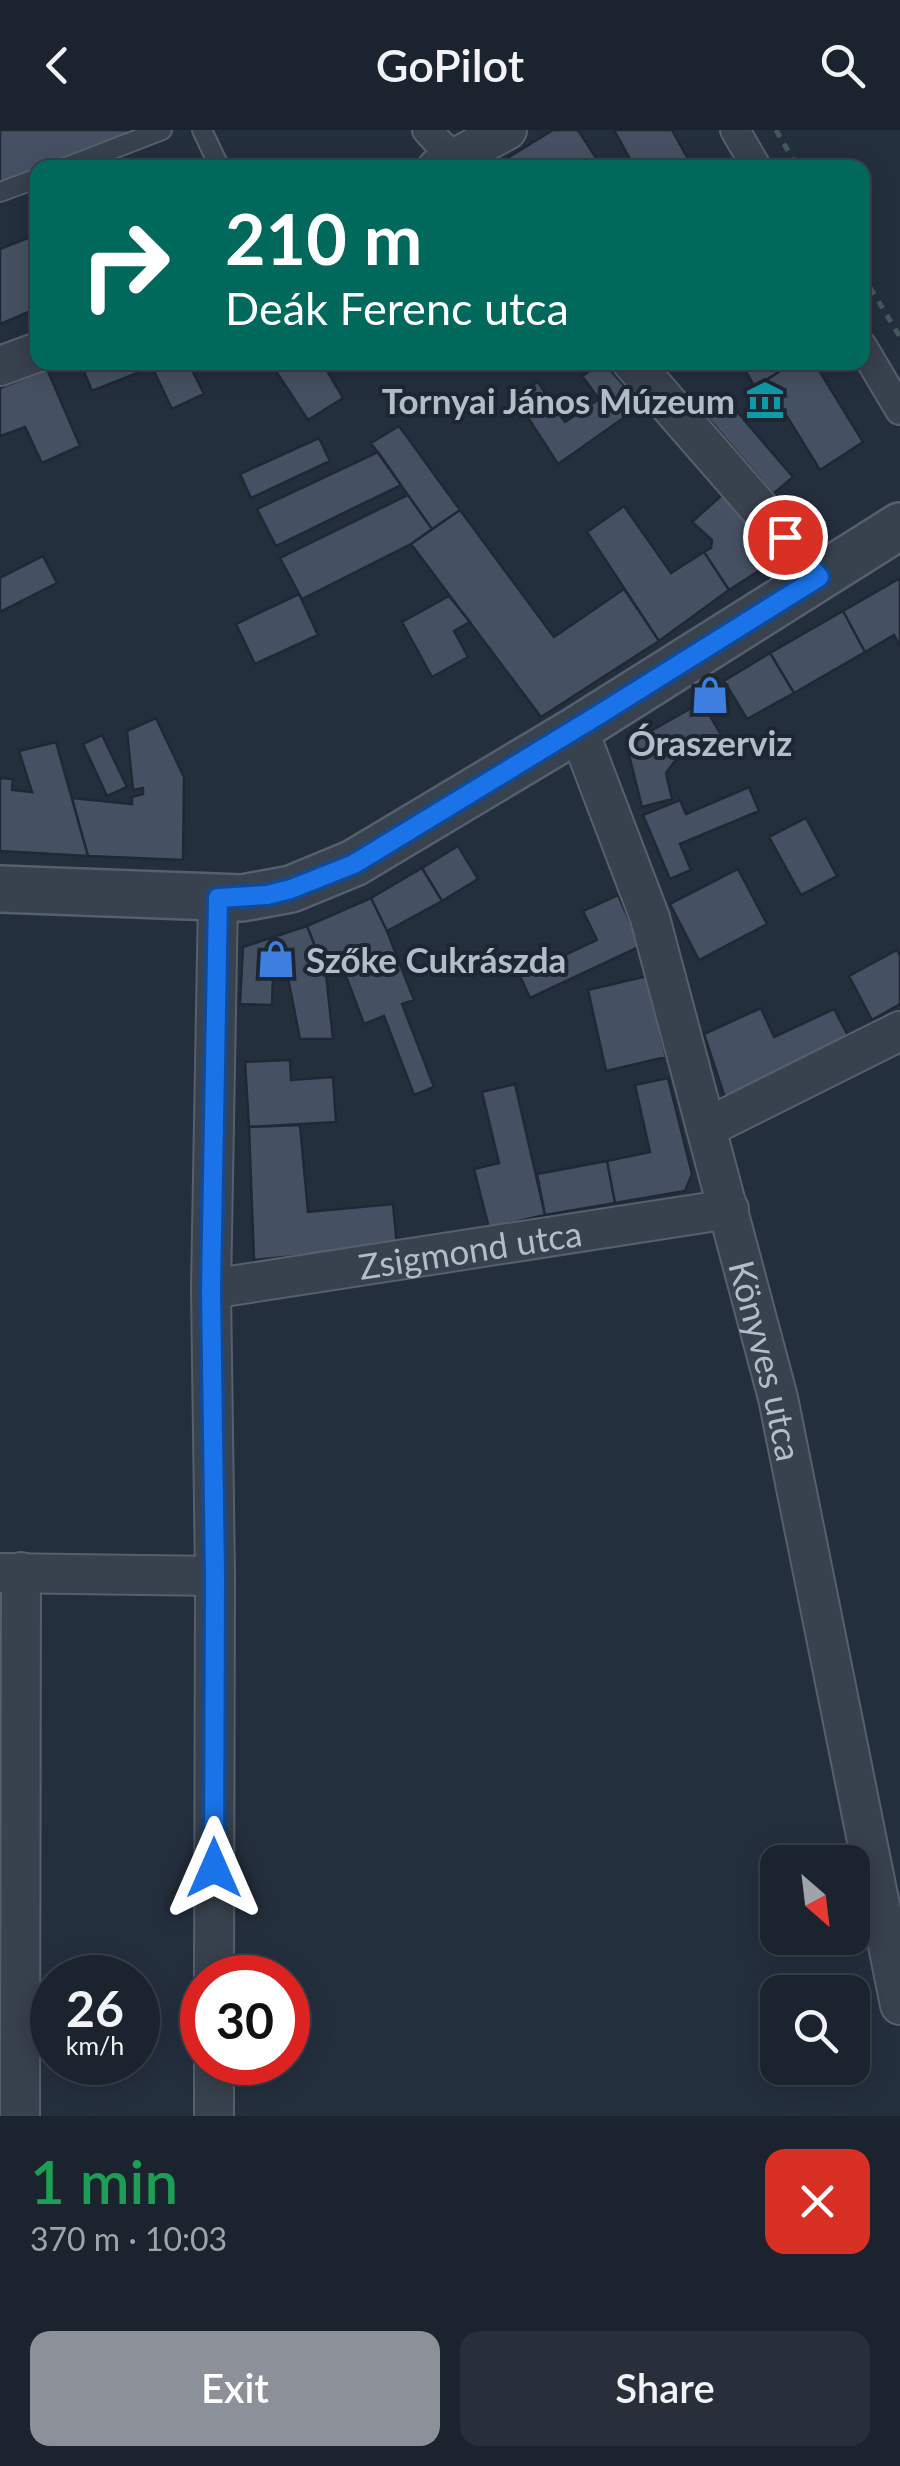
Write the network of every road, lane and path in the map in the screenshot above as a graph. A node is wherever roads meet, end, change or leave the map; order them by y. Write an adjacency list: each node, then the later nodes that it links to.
1 (162, 130): 7 (lane)
2 (202, 130): 8 (lane)
3 (428, 130): 9 (street)
4 (506, 130): 10 (street)
5 (735, 130): 11 (street)
6 (776, 130): 12 (path)
7 (85, 160)
8 (216, 160)
9 (448, 160)
10 (459, 160)
11 (752, 160)
12 (793, 160)
13 (30, 181): 14 (lane)
14 (0, 192)
15 (870, 287): 16 (path)
16 (900, 336)
17 (30, 355): 19 (street)
18 (870, 359): 21 (street)
19 (0, 366)
20 (639, 370): 23 (street)
21 (900, 410)
22 (900, 526): 23 (street)
23 (819, 577): 24 (street)
24 (578, 728): 26 (street); 28 (street, Könyves utca)
25 (0, 889): 26 (street)
26 (218, 898): 30 (street)
27 (900, 1031): 28 (street)
28 (706, 1128): 29 (street, Könyves utca)
29 (729, 1210): 30 (street, Zsigmond utca); 34 (street, Könyves utca)
30 (211, 1289): 32 (street)
31 (11, 1572): 32 (street); 36 (street)
32 (215, 1576): 33 (street)
33 (214, 1955)
34 (900, 2005)
35 (214, 2085): 37 (street)
36 (20, 2116)
37 (214, 2116)

